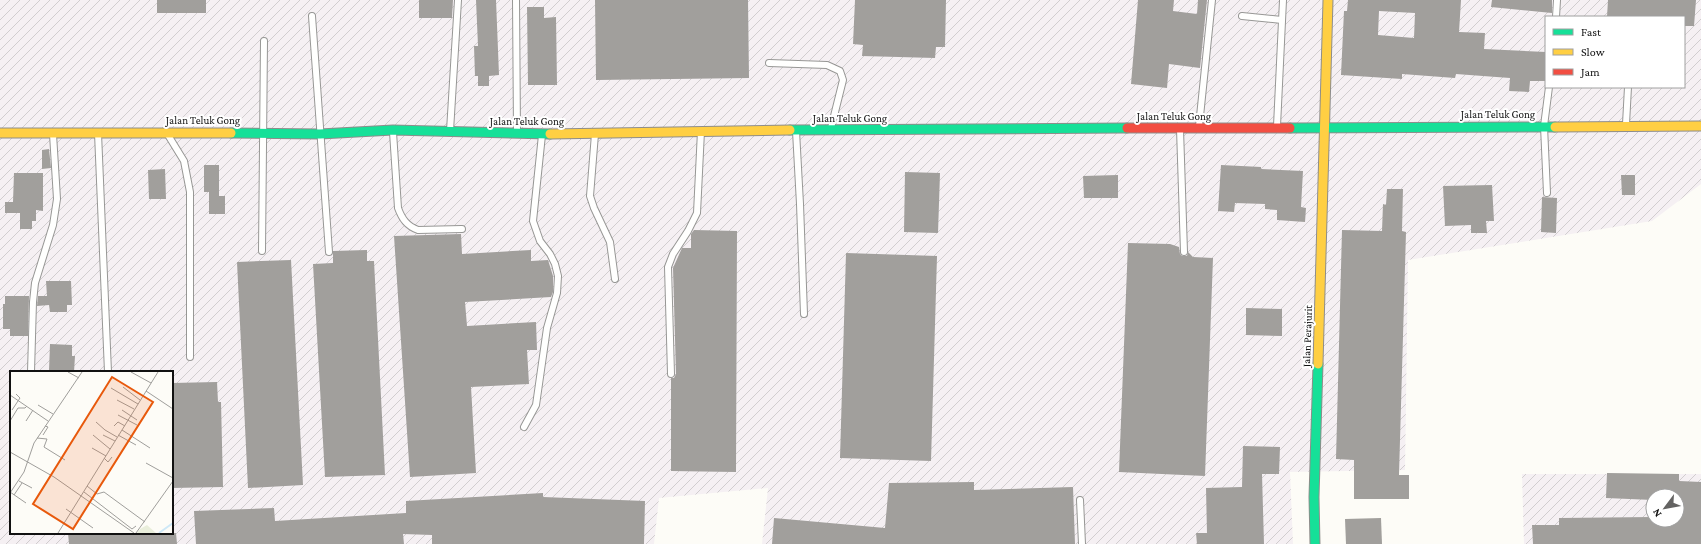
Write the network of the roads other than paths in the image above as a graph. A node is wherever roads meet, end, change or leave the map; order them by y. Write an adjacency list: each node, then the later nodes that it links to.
1 (458, 0): 29 (lane)
2 (516, 0): 32 (lane)
3 (1212, 0): 19 (lane)
4 (1283, 0): 10 (lane)
5 (1328, 0): 21 (street, Jalan Perajurit)
6 (1557, 0): 9 (lane)
7 (312, 16): 34 (lane)
8 (1242, 16): 10 (lane)
9 (1556, 16)
10 (1282, 20): 15 (lane)
11 (264, 41): 31 (lane)
12 (769, 63): 22 (lane)
13 (1549, 88): 16 (lane)
14 (1628, 88): 17 (lane)
15 (1277, 126): 19 (street, Jalan Teluk Gong); 21 (street, Jalan Teluk Gong)
16 (1544, 126): 17 (street, Jalan Teluk Gong); 21 (street, Jalan Teluk Gong); 36 (lane)
17 (1626, 126): 18 (street, Jalan Teluk Gong)
18 (1701, 126)
19 (1199, 127): 20 (street, Jalan Teluk Gong)
20 (1180, 128): 22 (street, Jalan Teluk Gong); 40 (lane)
21 (1325, 128): 50 (street, Jalan Perajurit)
22 (831, 129): 25 (street, Jalan Teluk Gong)
23 (393, 130): 29 (street, Jalan Teluk Gong); 34 (street, Jalan Teluk Gong); 37 (lane)
24 (701, 130): 25 (street, Jalan Teluk Gong); 33 (street, Jalan Teluk Gong); 46 (lane)
25 (796, 130): 42 (lane)
26 (53, 132): 27 (street, Jalan Teluk Gong); 30 (street, Jalan Teluk Gong); 44 (lane)
27 (97, 132): 28 (street, Jalan Teluk Gong); 45 (lane)
28 (166, 132): 31 (street, Jalan Teluk Gong); 43 (lane)
29 (450, 132): 32 (street, Jalan Teluk Gong)
30 (0, 133)
31 (263, 133): 34 (street, Jalan Teluk Gong); 38 (lane)
32 (516, 133): 35 (street, Jalan Teluk Gong)
33 (595, 133): 35 (street, Jalan Teluk Gong); 41 (lane)
34 (320, 134): 39 (lane)
35 (542, 134): 47 (lane)
36 (1546, 193)
37 (462, 229)
38 (262, 252)
39 (329, 252)
40 (1184, 252)
41 (615, 279)
42 (804, 314)
43 (190, 357)
44 (31, 371)
45 (108, 371)
46 (671, 374)
47 (524, 427)
48 (1080, 500): 49 (lane)
49 (1082, 544)
50 (1315, 544)

